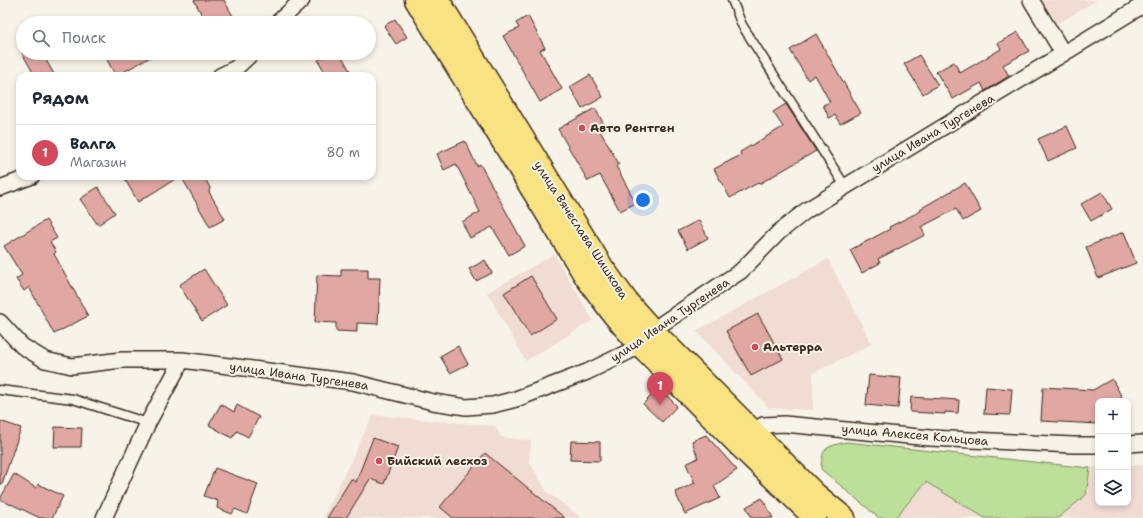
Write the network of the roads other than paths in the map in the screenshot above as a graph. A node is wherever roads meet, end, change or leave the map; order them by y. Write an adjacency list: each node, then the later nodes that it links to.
1 (302, 0): 7 (street)
2 (416, 0): 15 (main road, улица Вячеслава Шишкова)
3 (438, 0): 15 (main road, улица Вячеслава Шишкова)
4 (732, 0): 12 (lane)
5 (1031, 0): 8 (street)
6 (1143, 5): 8 (street, улица Ивана Тургенева)
7 (284, 16)
8 (1063, 53): 12 (street, улица Ивана Тургенева)
9 (245, 60): 10 (street)
10 (228, 72)
11 (21, 180): 13 (street)
12 (845, 186): 15 (street, улица Ивана Тургенева)
13 (0, 188)
14 (0, 322): 16 (street, улица Ивана Тургенева)
15 (646, 338): 16 (street, улица Ивана Тургенева); 19 (main road, улица Вячеслава Шишкова)
16 (182, 360): 18 (street)
17 (0, 390): 18 (lane)
18 (148, 423): 23 (street)
19 (745, 439): 22 (street, улица Алексея Кольцова); 24 (main road, улица Вячеслава Шишкова); 25 (main road, улица Вячеслава Шишкова)
20 (1143, 443): 21 (street)
21 (1131, 444)
22 (1095, 445)
23 (104, 518)
24 (815, 518)
25 (844, 518)

